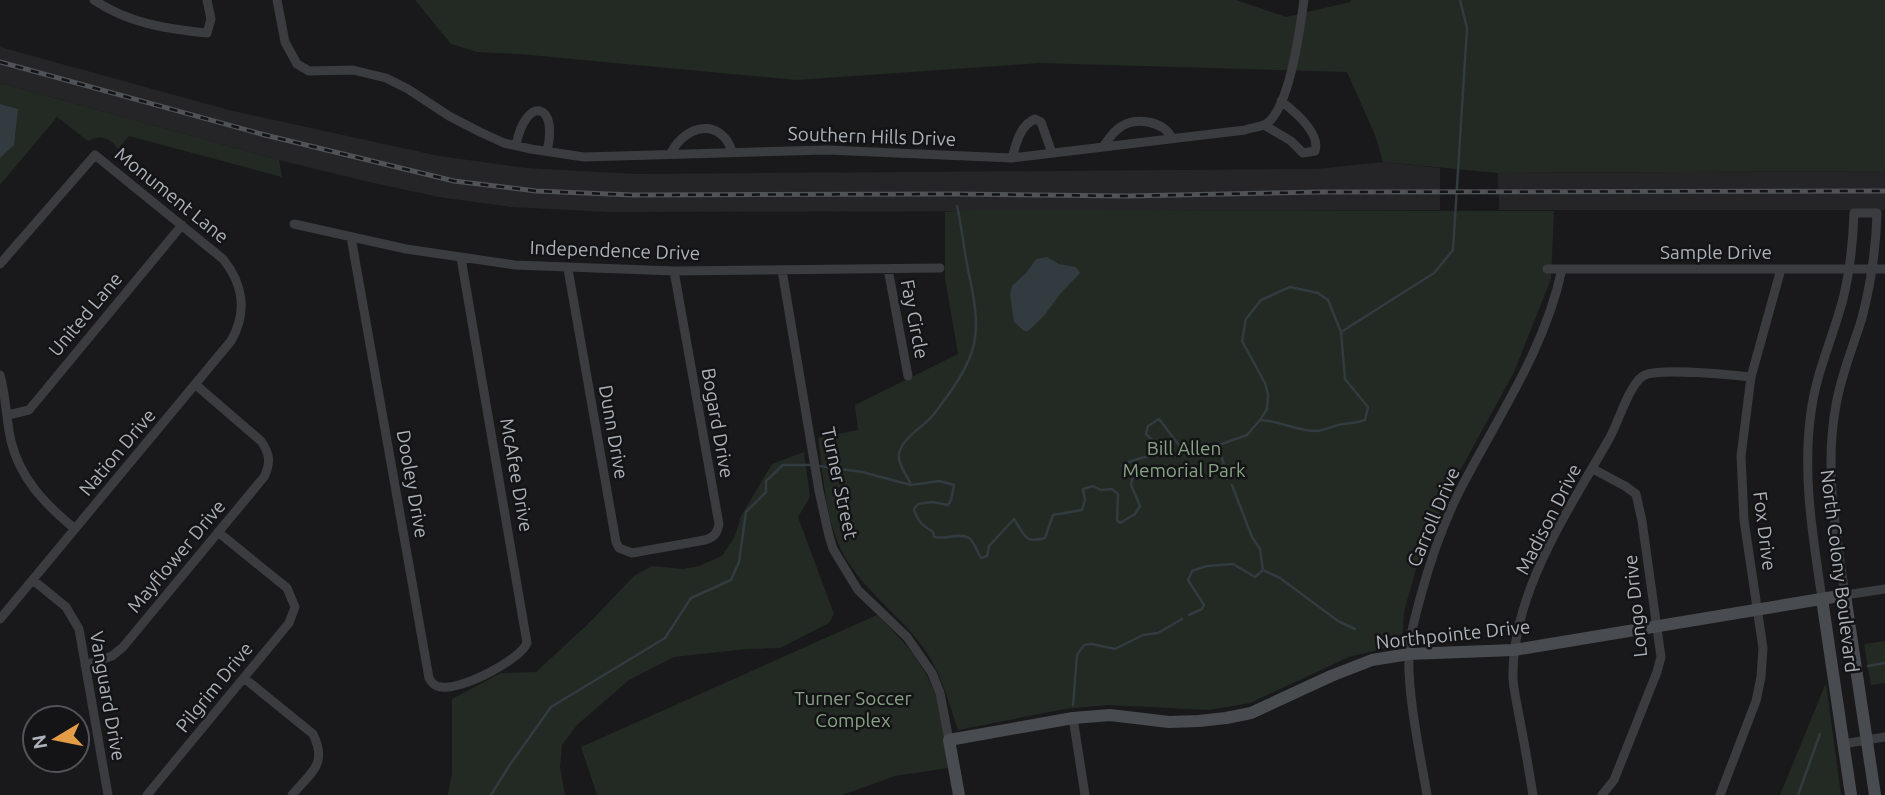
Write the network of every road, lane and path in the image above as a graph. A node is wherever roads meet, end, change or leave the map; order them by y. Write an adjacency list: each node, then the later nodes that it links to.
1 (94, 0): 2 (street)
2 (207, 0)
3 (277, 0): 8 (street, Southern Hills Drive)
4 (1304, 0): 5 (street)
5 (1281, 101): 6 (street); 6 (street)
6 (1264, 125): 7 (street, Southern Hills Drive)
7 (1172, 138): 9 (street, Southern Hills Drive); 9 (street)
8 (516, 145): 10 (street, Southern Hills Drive); 10 (street)
9 (1103, 148): 13 (street, Southern Hills Drive)
10 (547, 151): 12 (street, Southern Hills Drive)
11 (732, 151): 12 (street, Southern Hills Drive); 12 (street); 14 (street, Southern Hills Drive)
12 (671, 153)
13 (1052, 153): 14 (street, Southern Hills Drive); 14 (street)
14 (1012, 158)
15 (294, 224): 17 (street, Independence Drive)
16 (182, 225): 19 (street, Monument Lane); 31 (street, Monument Lane); 36 (street, United Lane)
17 (351, 237): 18 (street, Independence Drive); 51 (street, Dooley Drive)
18 (461, 258): 21 (street, Independence Drive); 51 (street, McAfee Drive)
19 (0, 264)
20 (940, 268): 22 (street, Independence Drive)
21 (568, 269): 30 (street, Independence Drive); 40 (street, Dunn Drive)
22 (888, 269): 28 (street, Independence Drive); 33 (street, Fay Circle)
23 (1548, 269): 24 (street, Sample Drive)
24 (1562, 269): 29 (street, Sample Drive); 49 (street, Carroll Drive)
25 (1849, 269): 26 (street, Sample Drive); 26 (street, North Colony Boulevard); 29 (street, Sample Drive); 44 (street, North Colony Boulevard)
26 (1873, 269): 27 (street, Sample Drive); 43 (street, North Colony Boulevard)
27 (1885, 269)
28 (782, 270): 30 (street, Independence Drive); 55 (street, Turner Street)
29 (1782, 270): 34 (street, Fox Drive)
30 (674, 271): 40 (street, Bogard Drive)
31 (242, 300): 35 (street, Nation Drive)
32 (0, 375): 36 (street)
33 (908, 376)
34 (1751, 377): 37 (street, Madison Drive); 45 (street, Fox Drive)
35 (196, 385): 38 (street, Nation Drive); 39 (street, Mayflower Drive)
36 (8, 415): 38 (street)
37 (1592, 469): 47 (street, Longo Drive); 48 (street, Madison Drive)
38 (75, 529): 41 (street, Nation Drive)
39 (218, 532): 50 (street, Mayflower Drive); 52 (street, Pilgrim Drive)
40 (670, 546)
41 (33, 580): 46 (street, Nation Drive); 50 (street, Vanguard Drive)
42 (1885, 589): 43 (street, Northpointe Drive)
43 (1845, 596): 44 (street, Northpointe Drive); 56 (street, North Colony Boulevard)
44 (1822, 599): 45 (street, Northpointe Drive); 57 (street, North Colony Boulevard)
45 (1758, 611): 47 (street, Northpointe Drive); 66 (street, Fox Drive)
46 (0, 619)
47 (1657, 626): 48 (street, Northpointe Drive); 65 (street, Longo Drive)
48 (1514, 650): 49 (street, Northpointe Drive); 64 (street, Madison Drive)
49 (1409, 654): 53 (street, Northpointe Drive); 63 (street, Carroll Drive)
50 (85, 665): 58 (street, Vanguard Drive)
51 (483, 675)
52 (244, 678): 59 (street, Pilgrim Drive); 60 (street)
53 (1073, 718): 55 (street, Northpointe Drive); 62 (street)
54 (1885, 737): 56 (street)
55 (949, 740): 61 (street, Turner Street)
56 (1867, 740): 57 (street); 68 (street, North Colony Boulevard)
57 (1843, 744): 67 (street, North Colony Boulevard)
58 (108, 795)
59 (147, 795)
60 (292, 795)
61 (959, 795)
62 (1085, 795)
63 (1427, 795)
64 (1533, 795)
65 (1602, 795)
66 (1720, 795)
67 (1851, 795)
68 (1875, 795)

